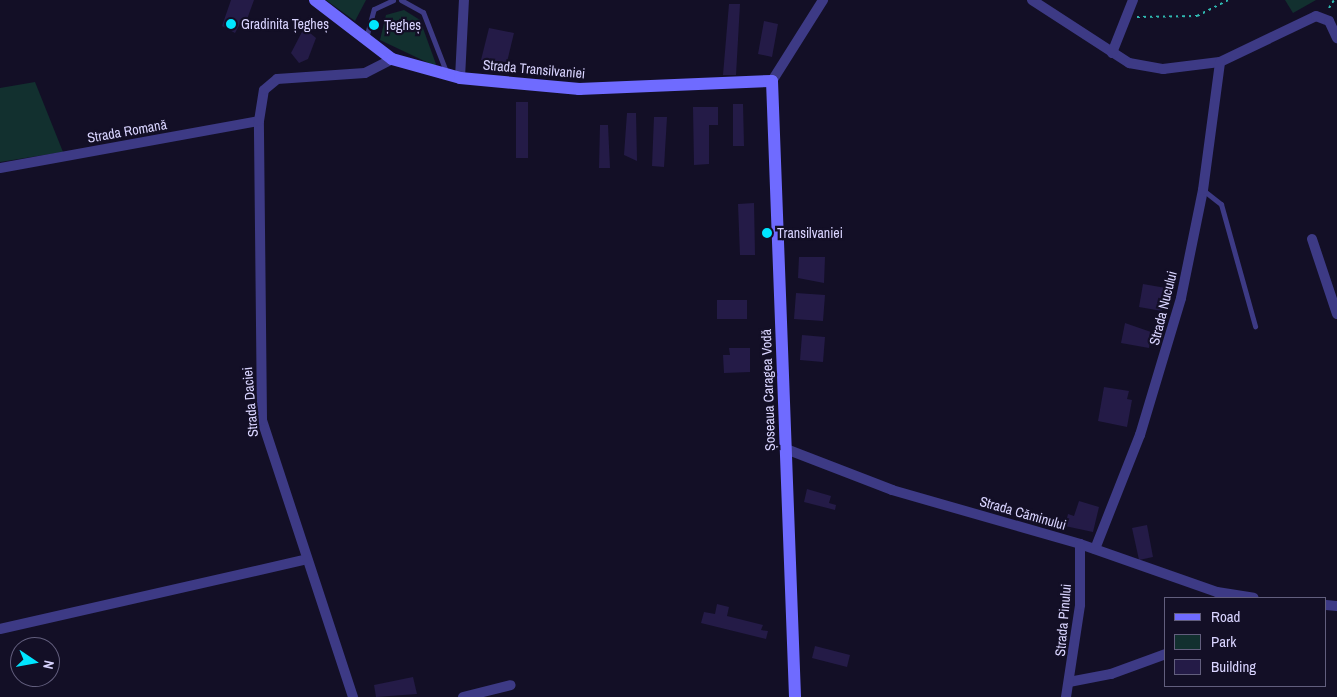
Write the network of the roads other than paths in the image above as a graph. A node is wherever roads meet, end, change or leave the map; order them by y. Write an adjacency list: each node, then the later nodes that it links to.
1 (315, 0): 9 (street, Strada Transilvaniei)
2 (393, 0): 9 (lane)
3 (401, 0): 13 (lane)
4 (464, 0): 13 (street)
5 (822, 0): 14 (street)
6 (1032, 0): 10 (street)
7 (1133, 0): 10 (street)
8 (1337, 38): 12 (street)
9 (366, 40): 11 (street, Strada Transilvaniei)
10 (1112, 53): 12 (street)
11 (392, 59): 13 (street, Strada Transilvaniei); 15 (street, Strada Daciei)
12 (1220, 62): 17 (street, Strada Nucului)
13 (454, 76): 14 (street, Strada Transilvaniei)
14 (772, 81): 21 (street, Șoseaua Caragea Vodă)
15 (259, 121): 16 (street, Strada Romană); 24 (street, Strada Daciei)
16 (0, 168)
17 (1203, 190): 20 (lane); 23 (street, Strada Nucului)
18 (1312, 239): 19 (street)
19 (1337, 314)
20 (1255, 326)
21 (786, 448): 22 (street, Strada Căminului); 32 (street, Șoseaua Caragea Vodă)
22 (1080, 544): 23 (street, Strada Căminului); 28 (street, Strada Pinului)
23 (1095, 550): 25 (street, Strada Căminului)
24 (307, 559): 26 (street); 30 (street, Strada Daciei)
25 (1248, 597)
26 (0, 629)
27 (1164, 655): 28 (street)
28 (1069, 682): 33 (street, Strada Pinului)
29 (511, 685): 31 (street)
30 (353, 697)
31 (463, 697)
32 (795, 697)
33 (1066, 697)

